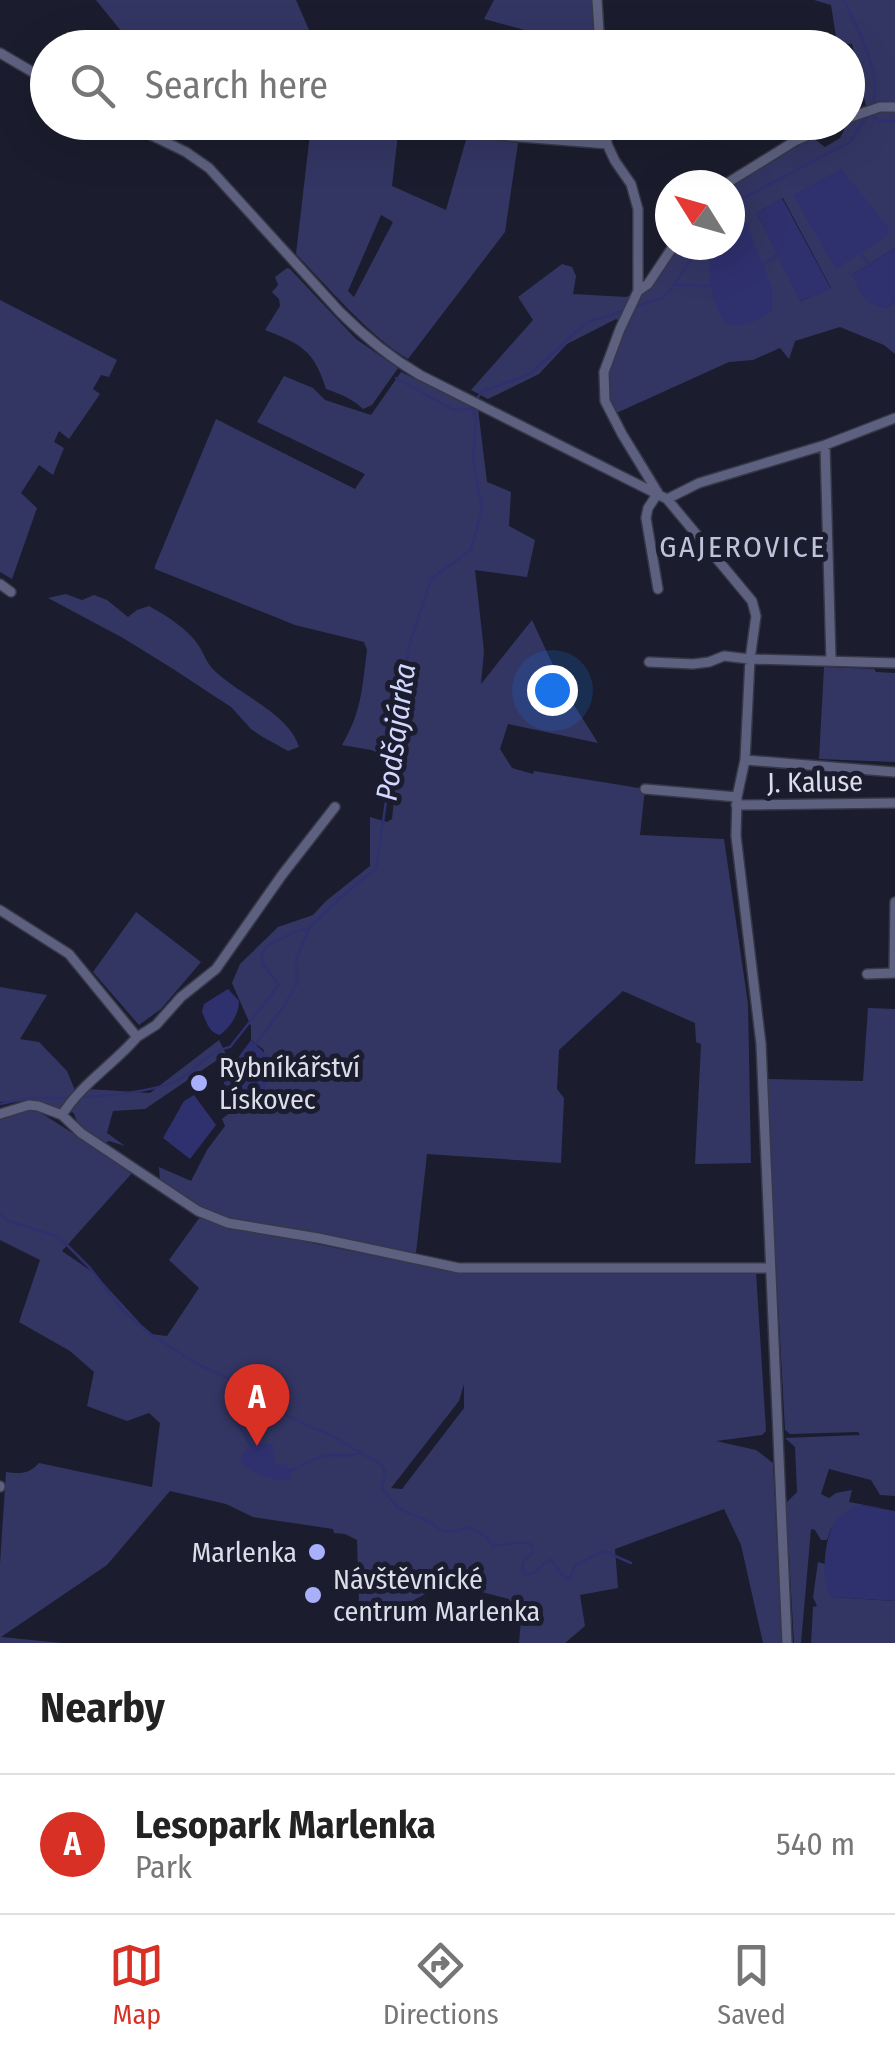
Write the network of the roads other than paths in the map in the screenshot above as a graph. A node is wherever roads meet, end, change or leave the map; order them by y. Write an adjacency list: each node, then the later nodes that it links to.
1 (597, 0): 2 (street)
2 (599, 30)
3 (0, 53): 4 (street)
4 (30, 70)
5 (895, 107): 6 (street)
6 (865, 112)
7 (159, 140): 17 (street)
8 (558, 140): 11 (street)
9 (607, 140): 11 (street)
10 (797, 140): 12 (street)
11 (607, 144): 14 (street)
12 (745, 172)
13 (664, 260): 14 (street)
14 (638, 291): 17 (street)
15 (895, 418): 16 (street)
16 (826, 445): 17 (street); 22 (street)
17 (662, 496): 19 (street); 21 (street)
18 (0, 584): 20 (street)
19 (658, 589)
20 (11, 592)
21 (750, 659): 22 (street); 23 (street); 25 (street)
22 (831, 660): 24 (street)
23 (649, 662)
24 (895, 663)
25 (744, 760): 26 (street); 28 (street)
26 (895, 772)
27 (645, 789): 28 (street, J. Kaluse)
28 (736, 801): 29 (street, J. Kaluse); 38 (street)
29 (895, 803)
30 (335, 807): 35 (street)
31 (895, 902): 33 (street)
32 (0, 910): 35 (street)
33 (895, 973): 34 (street)
34 (867, 974)
35 (137, 1037): 37 (street)
36 (0, 1114): 37 (street)
37 (62, 1115): 38 (street)
38 (770, 1268): 39 (street)
39 (787, 1643)

